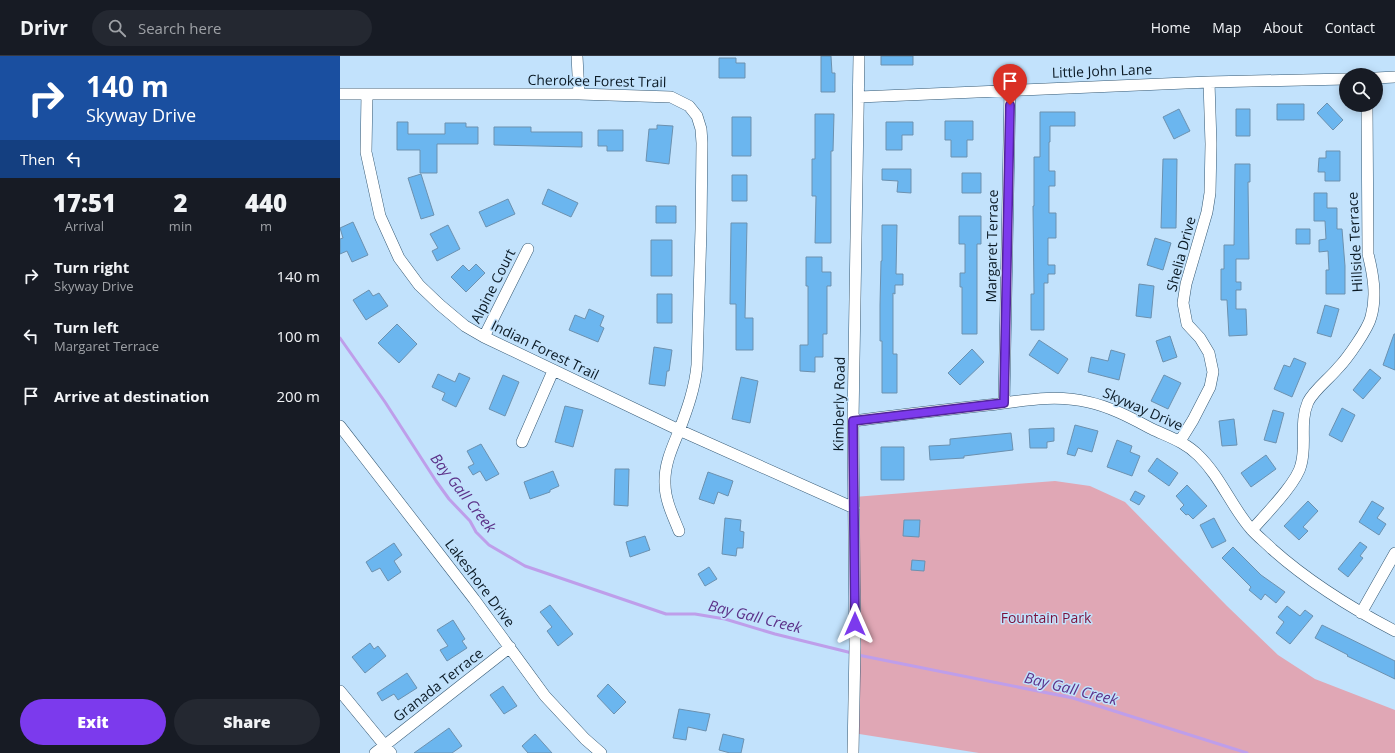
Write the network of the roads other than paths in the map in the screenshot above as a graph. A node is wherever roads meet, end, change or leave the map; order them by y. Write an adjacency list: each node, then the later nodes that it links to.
1 (577, 56): 10 (street)
2 (859, 56): 11 (street, Kimberly Road)
3 (1395, 77): 5 (street)
4 (1339, 78): 6 (street, Little John Lane)
5 (1383, 78)
6 (1209, 82): 7 (street, Little John Lane); 20 (street, Shelia Drive)
7 (1010, 90): 11 (street, Little John Lane); 16 (street, Margaret Terrace)
8 (340, 94): 9 (street, Cherokee Forest Trail)
9 (367, 94): 10 (street, Cherokee Forest Trail); 14 (street, Indian Forest Trail)
10 (579, 94): 19 (street, Cherokee Forest Trail)
11 (859, 97): 17 (street, Kimberly Road)
12 (1367, 112): 23 (street, Hillside Terrace)
13 (528, 249): 14 (street, Alpine Court)
14 (484, 337): 15 (street, Indian Forest Trail)
15 (553, 371): 19 (street, Indian Forest Trail); 21 (street)
16 (1004, 403): 17 (street, Skyway Drive); 20 (street, Skyway Drive)
17 (853, 421): 22 (street, Kimberly Road)
18 (340, 426): 28 (street, Lakeshore Drive)
19 (679, 430): 22 (street, Indian Forest Trail); 24 (street, Cherokee Forest Trail)
20 (1180, 441): 23 (street, Skyway Drive)
21 (522, 442)
22 (854, 508): 33 (street, Kimberly Road)
23 (1252, 530): 26 (street, Skyway Drive)
24 (679, 531)
25 (1395, 553): 26 (street)
26 (1361, 613): 27 (street, Skyway Drive)
27 (1395, 631)
28 (510, 647): 30 (street, Granada Terrace); 32 (street, Lakeshore Drive)
29 (340, 691): 30 (street)
30 (388, 749): 31 (street, Granada Terrace)
31 (375, 753)
32 (601, 753)
33 (853, 753)

